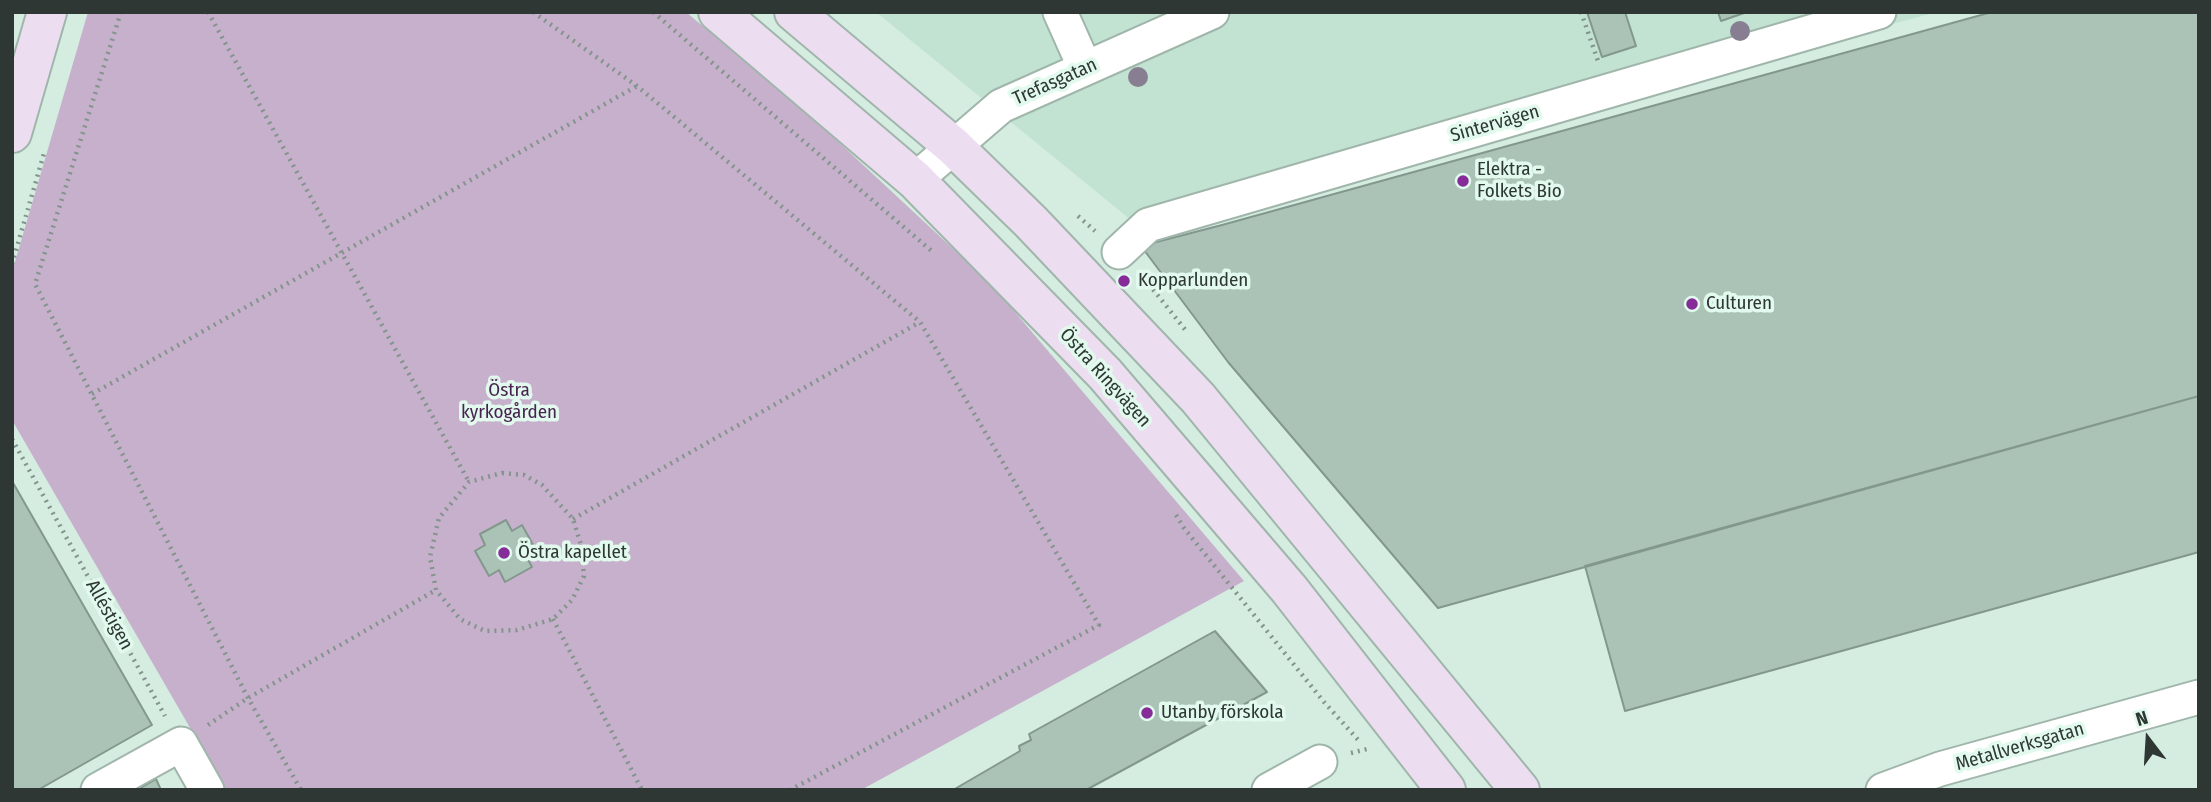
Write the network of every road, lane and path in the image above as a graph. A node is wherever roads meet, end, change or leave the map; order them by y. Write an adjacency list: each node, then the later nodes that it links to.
1 (47, 12): 16 (main road)
2 (121, 12): 23 (path)
3 (208, 12): 20 (path)
4 (533, 12): 15 (path)
5 (653, 12): 21 (path)
6 (718, 12): 18 (main road, Östra Ringvägen)
7 (794, 12): 17 (main road)
8 (1060, 12): 14 (street)
9 (1212, 12): 14 (street, Trefasgatan)
10 (1581, 12): 13 (path)
11 (1879, 12): 12 (street, Sintervägen)
12 (1790, 24): 19 (street, Sintervägen)
13 (1598, 62)
14 (1084, 68): 17 (street, Trefasgatan)
15 (637, 86): 20 (path); 22 (path)
16 (12, 133)
17 (953, 146): 18 (street, Trefasgatan); 42 (main road)
18 (915, 180): 41 (main road, Östra Ringvägen)
19 (1119, 252)
20 (341, 253): 23 (path); 25 (path)
21 (939, 258)
22 (920, 322): 27 (path); 39 (path)
23 (92, 394): 31 (path)
24 (12, 439): 32 (path, Alléstigen)
25 (469, 482): 27 (path); 28 (path)
26 (1170, 506): 33 (path)
27 (573, 519): 29 (path)
28 (436, 590): 29 (path); 31 (path)
29 (553, 619): 38 (path)
30 (2199, 696): 43 (street, Metallverksgatan)
31 (248, 698): 32 (path); 37 (path)
32 (181, 744): 35 (street); 36 (street)
33 (1375, 759)
34 (1321, 762): 40 (street)
35 (98, 790)
36 (207, 790)
37 (301, 790)
38 (642, 790)
39 (790, 790)
40 (1269, 790)
41 (1446, 790)
42 (1520, 790)
43 (1883, 790)

